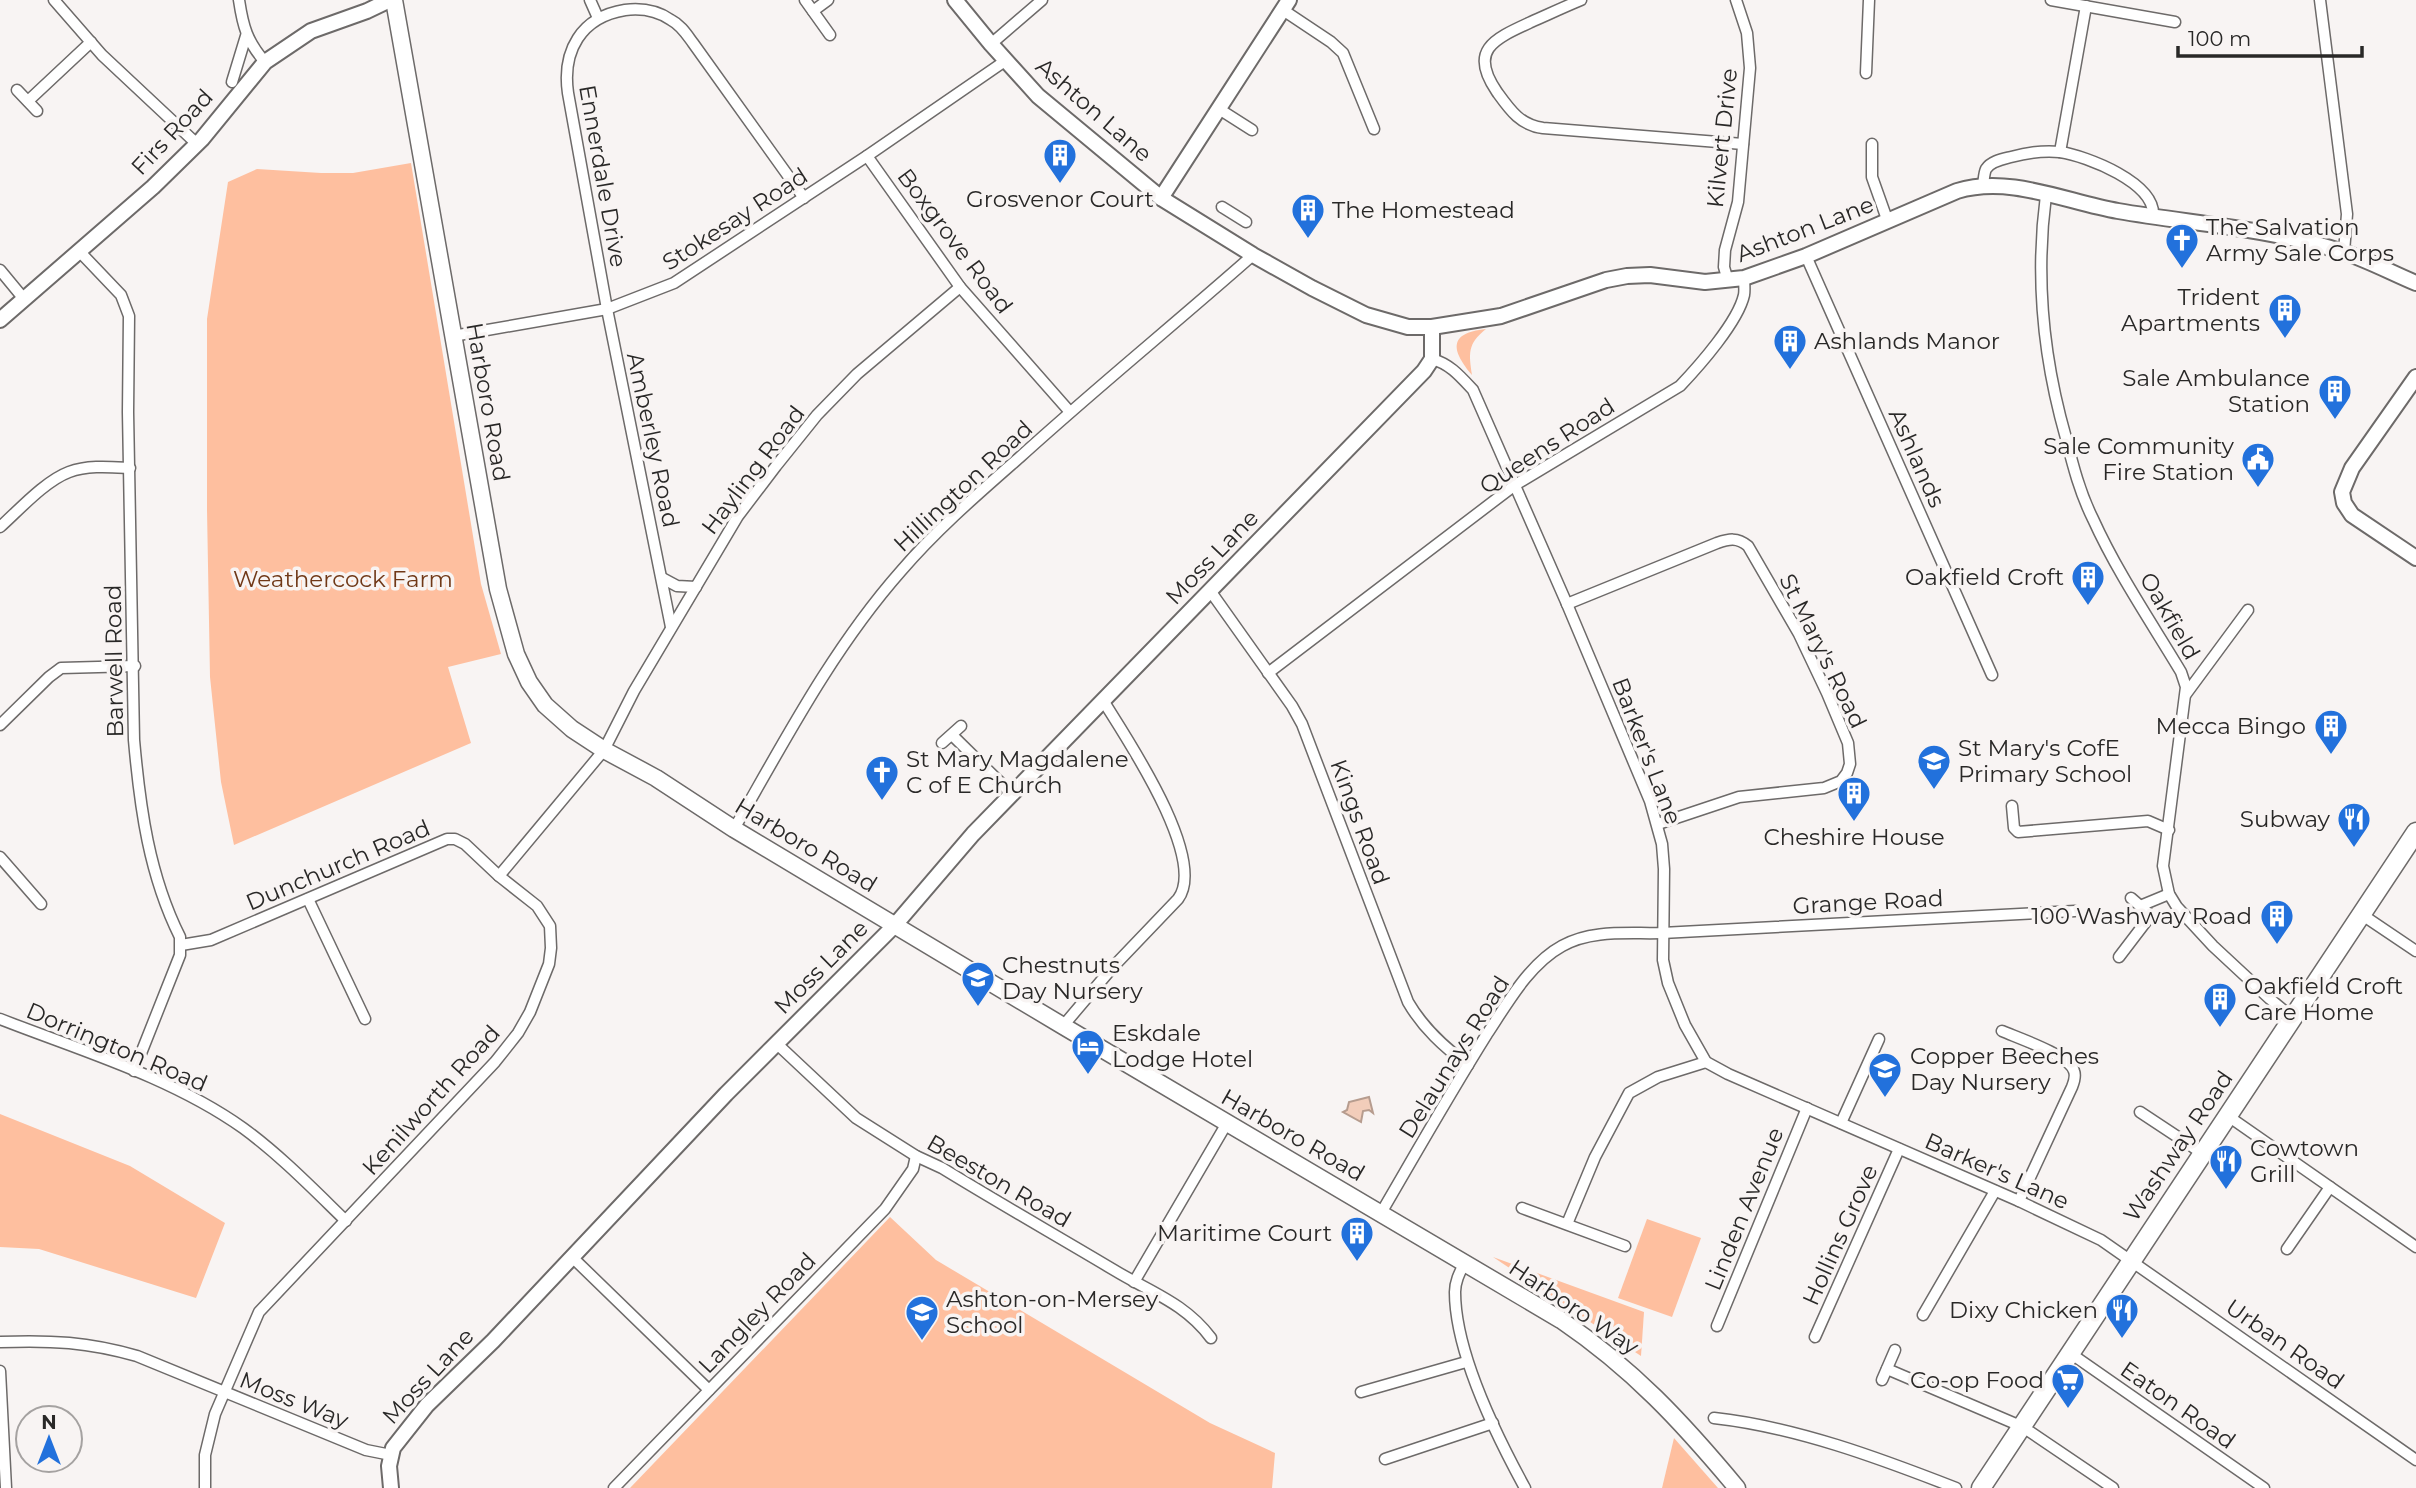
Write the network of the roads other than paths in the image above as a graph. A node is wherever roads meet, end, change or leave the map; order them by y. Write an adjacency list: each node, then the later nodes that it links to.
1 (54, 0): 21 (street)
2 (239, 0): 20 (street)
3 (392, 0): 24 (street, Firs Road); 61 (main road, Harboro Road)
4 (590, 0): 17 (street)
5 (805, 0): 16 (street)
6 (828, 0): 16 (street)
7 (955, 0): 22 (street, Ashton Lane)
8 (1042, 0): 22 (street)
9 (1581, 0): 34 (street)
10 (1736, 0): 34 (street, Kilvert Drive)
11 (1869, 0): 25 (street)
12 (2051, 0): 15 (street)
13 (2320, 0): 49 (street)
14 (1286, 5): 29 (street); 31 (street)
15 (2086, 6): 18 (street); 36 (street)
16 (813, 11): 19 (street)
17 (598, 18): 40 (street); 58 (street, Ennerdale Drive)
18 (2175, 22)
19 (830, 35)
20 (246, 36): 24 (street); 26 (street, Firs Road)
21 (91, 43): 28 (street); 33 (street)
22 (991, 44): 23 (street, Ashton Lane)
23 (1005, 61): 37 (street, Stokesay Road); 41 (street, Ashton Lane)
24 (265, 62): 33 (street, Firs Road)
25 (1866, 73)
26 (232, 82)
27 (17, 90): 28 (street)
28 (28, 101): 30 (street)
29 (1219, 109): 32 (street); 41 (street)
30 (37, 111)
31 (1374, 128)
32 (1252, 130)
33 (197, 144): 48 (street, Firs Road)
34 (1743, 144): 54 (street, Kilvert Drive)
35 (1872, 144): 46 (street)
36 (2060, 152): 38 (street); 44 (street)
37 (867, 156): 40 (street, Stokesay Road); 56 (street, Boxgrove Road)
38 (1983, 185): 39 (street, Ashton Lane); 46 (street, Ashton Lane)
39 (2046, 195): 44 (street, Ashton Lane); 78 (street, Oakfield)
40 (804, 198): 58 (street, Stokesay Road)
41 (1161, 198): 47 (street, Ashton Lane)
42 (1222, 207): 43 (street)
43 (1233, 214): 45 (street); 47 (street)
44 (2153, 216): 49 (street, Ashton Lane)
45 (1246, 222)
46 (1888, 222): 51 (street, Ashton Lane)
47 (1221, 235): 50 (street, Ashton Lane)
48 (80, 252): 57 (street, Firs Road); 65 (street, Barwell Road)
49 (2344, 252): 55 (street, Ashton Lane)
50 (1253, 256): 60 (street, Ashton Lane); 64 (street, Hillington Road)
51 (1806, 256): 53 (street, Ashton Lane); 77 (street, Ashlands)
52 (0, 270): 57 (street)
53 (1744, 278): 54 (street, Ashton Lane); 66 (street, Queens Road)
54 (1728, 281): 60 (street, Ashton Lane)
55 (2416, 283)
56 (960, 287): 64 (street, Boxgrove Road); 70 (street, Hayling Road)
57 (24, 299): 59 (street, Firs Road)
58 (607, 309): 61 (street, Stokesay Road); 69 (street, Amberley Road)
59 (0, 320)
60 (1432, 327): 62 (street)
61 (453, 336): 84 (main road, Harboro Road)
62 (1432, 359): 66 (street, Barker's Lane); 71 (street, Moss Lane)
63 (2416, 377): 68 (street)
64 (1070, 412): 88 (street, Hillington Road)
65 (130, 468): 67 (street); 75 (street, Barwell Road)
66 (1515, 485): 72 (street, Barker's Lane); 76 (street, Queens Road)
67 (0, 527)
68 (2416, 558)
69 (663, 578): 70 (street); 74 (street, Amberley Road)
70 (696, 587): 74 (street, Hayling Road)
71 (1210, 592): 76 (street, Kings Road); 79 (street, Moss Lane)
72 (1567, 604): 87 (street, Barker's Lane); 87 (street, St Mary's Road)
73 (2248, 610): 78 (street)
74 (671, 627): 84 (street, Hayling Road)
75 (135, 666): 80 (street); 102 (street, Barwell Road)
76 (1268, 673): 113 (street, Kings Road)
77 (1992, 675)
78 (2186, 694): 89 (street, Oakfield)
79 (1104, 702): 85 (street, Moss Lane); 108 (street)
80 (0, 724)
81 (961, 726): 82 (street)
82 (951, 735): 83 (street); 85 (street)
83 (942, 743)
84 (604, 750): 88 (main road, Harboro Road); 92 (street)
85 (1013, 795): 100 (street, Moss Lane)
86 (2012, 806): 89 (street)
87 (1658, 824): 101 (street, Barker's Lane)
88 (734, 829): 100 (main road, Harboro Road)
89 (2169, 830): 93 (street, Oakfield)
90 (2416, 832): 99 (highway, Washway Road)
91 (0, 857): 96 (street)
92 (499, 876): 95 (street, Dunchurch Road); 128 (street, Kenilworth Road)
93 (2169, 894): 97 (street); 105 (street, Oakfield)
94 (2130, 898): 97 (street)
95 (308, 899): 102 (street, Dunchurch Road); 107 (street)
96 (41, 904)
97 (2140, 906): 104 (street)
98 (2076, 911): 101 (street, Grange Road)
99 (2361, 914): 103 (street); 105 (highway, Washway Road)
100 (895, 925): 108 (main road, Harboro Road); 111 (street, Moss Lane)
101 (1662, 933): 112 (street, Barker's Lane); 113 (street, Delaunays Road)
102 (181, 946): 114 (street)
103 (2416, 951)
104 (2119, 957)
105 (2293, 1018): 117 (highway, Washway Road)
106 (0, 1019): 114 (street, Dorrington Road)
107 (365, 1019)
108 (1063, 1026): 118 (main road, Harboro Road)
109 (2002, 1031): 125 (street)
110 (1879, 1038): 119 (street)
111 (776, 1044): 122 (street, Beeston Road); 133 (street, Moss Lane)
112 (1706, 1062): 115 (street, Barker's Lane); 129 (street)
113 (1468, 1065): 127 (street, Delaunays Road)
114 (134, 1071): 128 (street, Dorrington Road)
115 (1807, 1108): 119 (street, Barker's Lane); 138 (street, Linden Avenue)
116 (2140, 1112): 121 (street)
117 (2228, 1116): 121 (highway, Washway Road); 123 (street)
118 (1227, 1123): 127 (main road, Harboro Road); 136 (street)
119 (1841, 1123): 120 (street, Barker's Lane)
120 (1899, 1149): 124 (street, Barker's Lane); 139 (street, Hollins Grove)
121 (2202, 1153): 134 (highway, Washway Road)
122 (916, 1156): 136 (street, Beeston Road); 148 (street, Langley Road)
123 (2330, 1187): 131 (street); 132 (street)
124 (1995, 1191): 125 (street, Barker's Lane); 137 (street)
125 (2019, 1201): 134 (street, Barker's Lane)
126 (1522, 1208): 129 (street)
127 (1381, 1213): 135 (main road, Harboro Road)
128 (346, 1220): 149 (street, Kenilworth Road)
129 (1567, 1224): 130 (street)
130 (1625, 1246)
131 (2416, 1247)
132 (2287, 1249)
133 (572, 1258): 148 (street); 154 (street, Moss Lane)
134 (2131, 1259): 143 (highway, Washway Road); 156 (street, Urban Road)
135 (1465, 1262): 144 (street); 162 (main road, Harboro Way)
136 (1134, 1282): 140 (street, Beeston Road)
137 (1923, 1315)
138 (1717, 1326)
139 (1815, 1337)
140 (1211, 1338)
141 (0, 1342): 149 (street, Moss Way)
142 (1895, 1350): 145 (street)
143 (2070, 1353): 153 (highway, Washway Road); 166 (street, Eaton Road)
144 (1466, 1362): 150 (street); 152 (street)
145 (1887, 1369): 147 (street); 153 (street)
146 (0, 1371): 157 (street)
147 (1882, 1380)
148 (709, 1390): 160 (street, Langley Road)
149 (222, 1392): 154 (street, Moss Way); 158 (street, Kenilworth Road)
150 (1361, 1392)
151 (1714, 1418): 163 (street)
152 (1493, 1423): 155 (street); 161 (street)
153 (2023, 1427): 164 (highway, Washway Road); 165 (street)
154 (391, 1455): 159 (street, Moss Lane)
155 (1385, 1459)
156 (2416, 1460)
157 (6, 1488)
158 (205, 1488)
159 (391, 1488)
160 (614, 1488)
161 (1525, 1488)
162 (1737, 1488)
163 (1956, 1488)
164 (1982, 1488)
165 (2113, 1488)
166 (2264, 1488)

